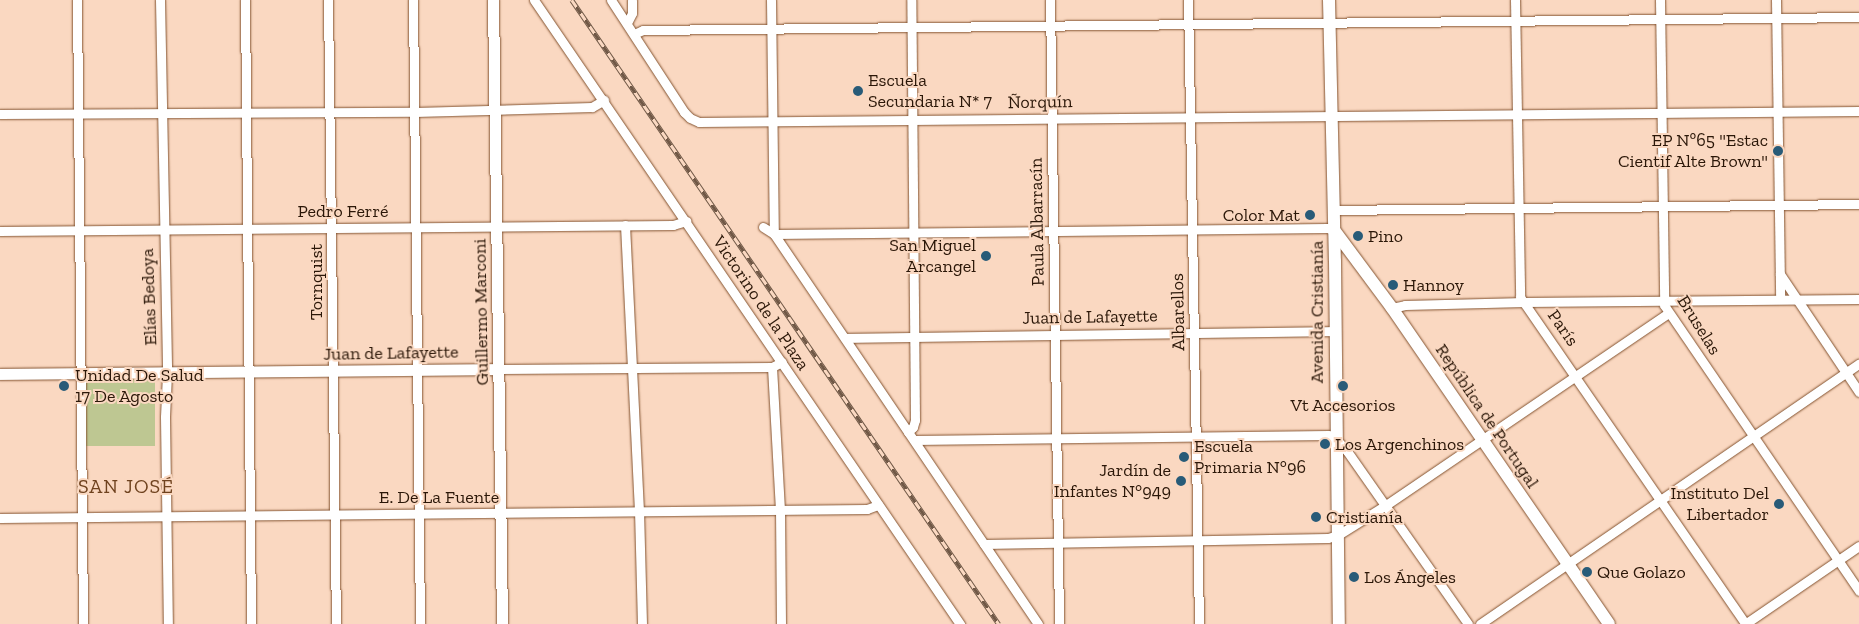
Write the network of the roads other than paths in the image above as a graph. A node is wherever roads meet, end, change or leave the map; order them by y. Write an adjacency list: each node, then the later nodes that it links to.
1 (77, 0): 33 (street)
2 (160, 0): 36 (street, Elías Bedoya)
3 (245, 0): 34 (street)
4 (328, 0): 37 (street, Tornquist)
5 (413, 0): 35 (street)
6 (493, 0): 30 (street, Guillermo Marconi)
7 (534, 0): 29 (street, Victorino de la Plaza)
8 (611, 0): 23 (street)
9 (632, 0): 23 (street)
10 (771, 0): 27 (street)
11 (911, 0): 26 (street)
12 (1050, 0): 25 (street, Paula Albarracín)
13 (1188, 0): 24 (street, Albarellos)
14 (1329, 0): 22 (main road, Avenida Cristianía)
15 (1515, 0): 21 (street, París)
16 (1660, 0): 19 (street, Bruselas)
17 (1776, 0): 20 (street)
18 (1859, 17): 20 (street)
19 (1660, 18): 20 (street); 21 (street); 38 (street, Bruselas)
20 (1776, 18): 31 (street)
21 (1517, 20): 22 (street); 40 (street, París)
22 (1329, 22): 24 (street); 42 (main road, Avenida Cristianía)
23 (627, 23): 28 (street)
24 (1188, 23): 25 (street); 41 (street, Albarellos)
25 (1050, 25): 26 (street); 43 (street, Paula Albarracín)
26 (911, 27): 27 (street); 44 (street)
27 (771, 29): 28 (street); 45 (street)
28 (634, 34): 45 (street, Ñorquín)
29 (604, 100): 30 (street); 51 (street, Victorino de la Plaza)
30 (495, 110): 35 (street); 53 (street, Guillermo Marconi)
31 (1778, 111): 32 (street, Ñorquín); 38 (street, Ñorquín); 47 (street)
32 (1859, 111)
33 (79, 112): 36 (street); 39 (street); 58 (street)
34 (247, 112): 36 (street); 37 (street); 56 (street)
35 (415, 112): 37 (street); 54 (street)
36 (162, 113): 59 (street, Elías Bedoya)
37 (330, 113): 57 (street, Tornquist)
38 (1660, 113): 40 (street, Ñorquín); 49 (street, Bruselas)
39 (0, 114)
40 (1517, 114): 42 (street, Ñorquín); 48 (street, París)
41 (1192, 116): 42 (street, Ñorquín); 43 (street, Ñorquín); 60 (street, Albarellos)
42 (1331, 116): 50 (main road, Avenida Cristianía)
43 (1052, 118): 44 (street, Ñorquín); 63 (street, Paula Albarracín)
44 (912, 119): 45 (street, Ñorquín); 64 (street)
45 (772, 121): 65 (street)
46 (1859, 204): 47 (street)
47 (1778, 205): 49 (street); 66 (street)
48 (1518, 208): 49 (street); 50 (street); 71 (street, París)
49 (1662, 208): 70 (street, Bruselas)
50 (1333, 210): 61 (main road, Avenida Cristianía)
51 (686, 221): 52 (street, Pedro Ferré); 79 (street, Victorino de la Plaza)
52 (625, 225): 53 (street, Pedro Ferré); 82 (street)
53 (496, 226): 54 (street, Pedro Ferré); 83 (street, Guillermo Marconi)
54 (416, 227): 57 (street, Pedro Ferré); 84 (street)
55 (763, 227): 65 (street)
56 (247, 228): 57 (street, Pedro Ferré); 59 (street, Pedro Ferré); 86 (street)
57 (331, 228): 85 (street, Tornquist)
58 (79, 229): 59 (street, Pedro Ferré); 62 (street, Pedro Ferré); 87 (street)
59 (163, 229): 90 (street, Elías Bedoya)
60 (1193, 230): 61 (street); 63 (street); 75 (street, Albarellos)
61 (1334, 230): 72 (main road, República de Portugal); 74 (main road, Avenida Cristianía)
62 (0, 231)
63 (1053, 232): 64 (street); 76 (street, Paula Albarracín)
64 (914, 233): 65 (street); 77 (street)
65 (774, 234): 78 (street)
66 (1780, 274): 67 (street); 68 (street)
67 (1780, 299): 68 (street); 70 (street)
68 (1796, 299): 69 (street); 88 (street)
69 (1859, 299)
70 (1663, 300): 71 (street); 73 (street, Bruselas)
71 (1525, 302): 72 (street); 91 (street, París)
72 (1392, 308): 99 (main road, República de Portugal)
73 (1668, 313): 91 (street); 94 (street, Bruselas)
74 (1335, 331): 75 (street, Juan de Lafayette); 97 (main road, Avenida Cristianía)
75 (1194, 332): 76 (street, Juan de Lafayette); 95 (street, Albarellos)
76 (1055, 335): 77 (street, Juan de Lafayette); 96 (street, Paula Albarracín)
77 (915, 337): 78 (street, Juan de Lafayette); 93 (street)
78 (845, 338): 93 (street)
79 (782, 362): 81 (street, Juan de Lafayette); 101 (street, Victorino de la Plaza)
80 (1859, 364): 88 (street)
81 (772, 367): 82 (street, Juan de Lafayette); 103 (street)
82 (633, 368): 83 (street, Juan de Lafayette); 104 (street)
83 (500, 369): 84 (street, Juan de Lafayette); 105 (street, Guillermo Marconi)
84 (417, 370): 85 (street, Juan de Lafayette); 107 (street)
85 (332, 371): 86 (street, Juan de Lafayette); 106 (street, Tornquist)
86 (250, 372): 90 (street, Juan de Lafayette); 108 (street)
87 (80, 373): 89 (street, Juan de Lafayette); 90 (street, Juan de Lafayette); 110 (street)
88 (1846, 373): 92 (street); 94 (street)
89 (0, 374)
90 (167, 374): 109 (street, Elías Bedoya)
91 (1576, 375): 99 (street); 100 (street, París)
92 (1859, 392)
93 (908, 432): 98 (street)
94 (1754, 436): 100 (street); 117 (street, Bruselas)
95 (1195, 437): 96 (street); 97 (street); 113 (street, Albarellos)
96 (1056, 438): 98 (street); 114 (street, Paula Albarracín)
97 (1336, 438): 102 (street); 112 (main road, Avenida Cristianía)
98 (914, 440): 115 (street)
99 (1482, 440): 102 (street); 118 (main road, República de Portugal)
100 (1662, 500): 118 (street); 136 (street, París)
101 (878, 505): 103 (street, E. De La Fuente); 128 (street, Victorino de la Plaza)
102 (1386, 505): 112 (street); 133 (street)
103 (780, 509): 104 (street, E. De La Fuente); 127 (street)
104 (639, 510): 105 (street, E. De La Fuente); 126 (street)
105 (501, 513): 107 (street, E. De La Fuente); 125 (street, Guillermo Marconi)
106 (335, 514): 107 (street, E. De La Fuente); 108 (street, E. De La Fuente); 123 (street, Tornquist)
107 (419, 514): 124 (street)
108 (251, 515): 109 (street, E. De La Fuente); 122 (street)
109 (166, 516): 110 (street, E. De La Fuente); 121 (street, Elías Bedoya)
110 (81, 517): 111 (street, E. De La Fuente); 120 (street)
111 (0, 518)
112 (1338, 535): 113 (street); 132 (main road, Avenida Cristianía)
113 (1197, 540): 114 (street); 131 (street, Albarellos)
114 (1057, 542): 115 (street); 130 (street, Paula Albarracín)
115 (984, 544): 129 (street)
116 (1859, 546): 117 (street)
117 (1838, 560): 119 (street, Bruselas); 136 (street)
118 (1567, 564): 134 (street); 135 (main road, República de Portugal)
119 (1859, 591)
120 (83, 624)
121 (168, 624)
122 (251, 624)
123 (336, 624)
124 (420, 624)
125 (502, 624)
126 (642, 624)
127 (781, 624)
128 (960, 624)
129 (1038, 624)
130 (1059, 624)
131 (1199, 624)
132 (1339, 624)
133 (1468, 624)
134 (1480, 624)
135 (1608, 624)
136 (1746, 624)

